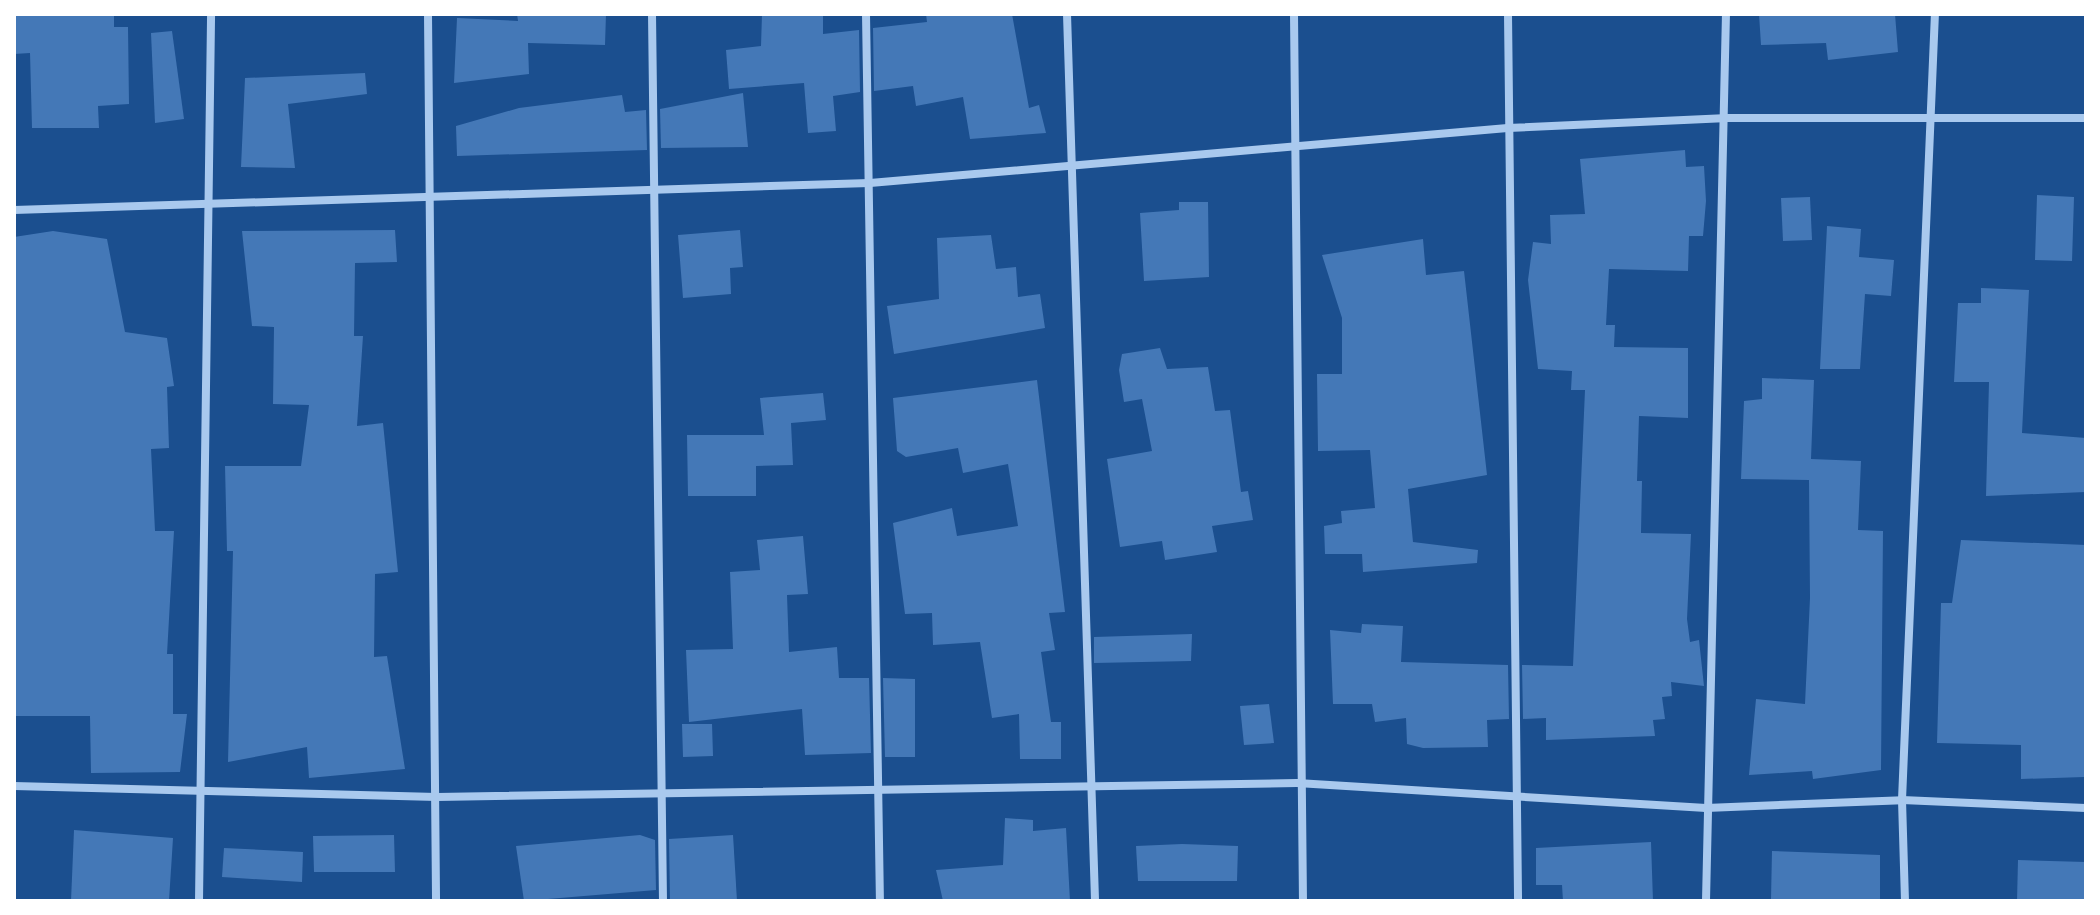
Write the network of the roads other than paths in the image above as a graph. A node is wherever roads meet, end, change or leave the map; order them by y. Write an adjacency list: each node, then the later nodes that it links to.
1 (211, 14): 19 (street)
2 (428, 14): 18 (street)
3 (652, 14): 17 (street)
4 (866, 14): 16 (street)
5 (1067, 14): 15 (street)
6 (1294, 14): 14 (street)
7 (1508, 14): 13 (street)
8 (1726, 14): 11 (street)
9 (1935, 14): 10 (street)
10 (1935, 117): 11 (street); 12 (street); 29 (street)
11 (1728, 118): 13 (street); 30 (street)
12 (2086, 118)
13 (1508, 128): 14 (street); 27 (street)
14 (1293, 145): 15 (street); 21 (street)
15 (1070, 166): 16 (street); 23 (street)
16 (870, 183): 17 (street); 22 (street)
17 (654, 190): 18 (street); 26 (street)
18 (430, 199): 19 (street); 28 (street)
19 (212, 204): 20 (street); 25 (street)
20 (14, 210)
21 (1297, 783): 23 (street); 27 (street); 37 (street)
22 (878, 785): 23 (street); 26 (street); 35 (street)
23 (1090, 785): 36 (street)
24 (14, 786): 25 (street)
25 (200, 795): 28 (street); 32 (street)
26 (661, 795): 28 (street); 34 (street)
27 (1512, 796): 30 (street); 38 (street)
28 (437, 797): 33 (street)
29 (1902, 800): 30 (street); 31 (street); 40 (street)
30 (1706, 808): 39 (street)
31 (2086, 808)
32 (199, 901)
33 (436, 901)
34 (663, 901)
35 (880, 901)
36 (1095, 901)
37 (1303, 901)
38 (1518, 901)
39 (1706, 901)
40 (1905, 901)

